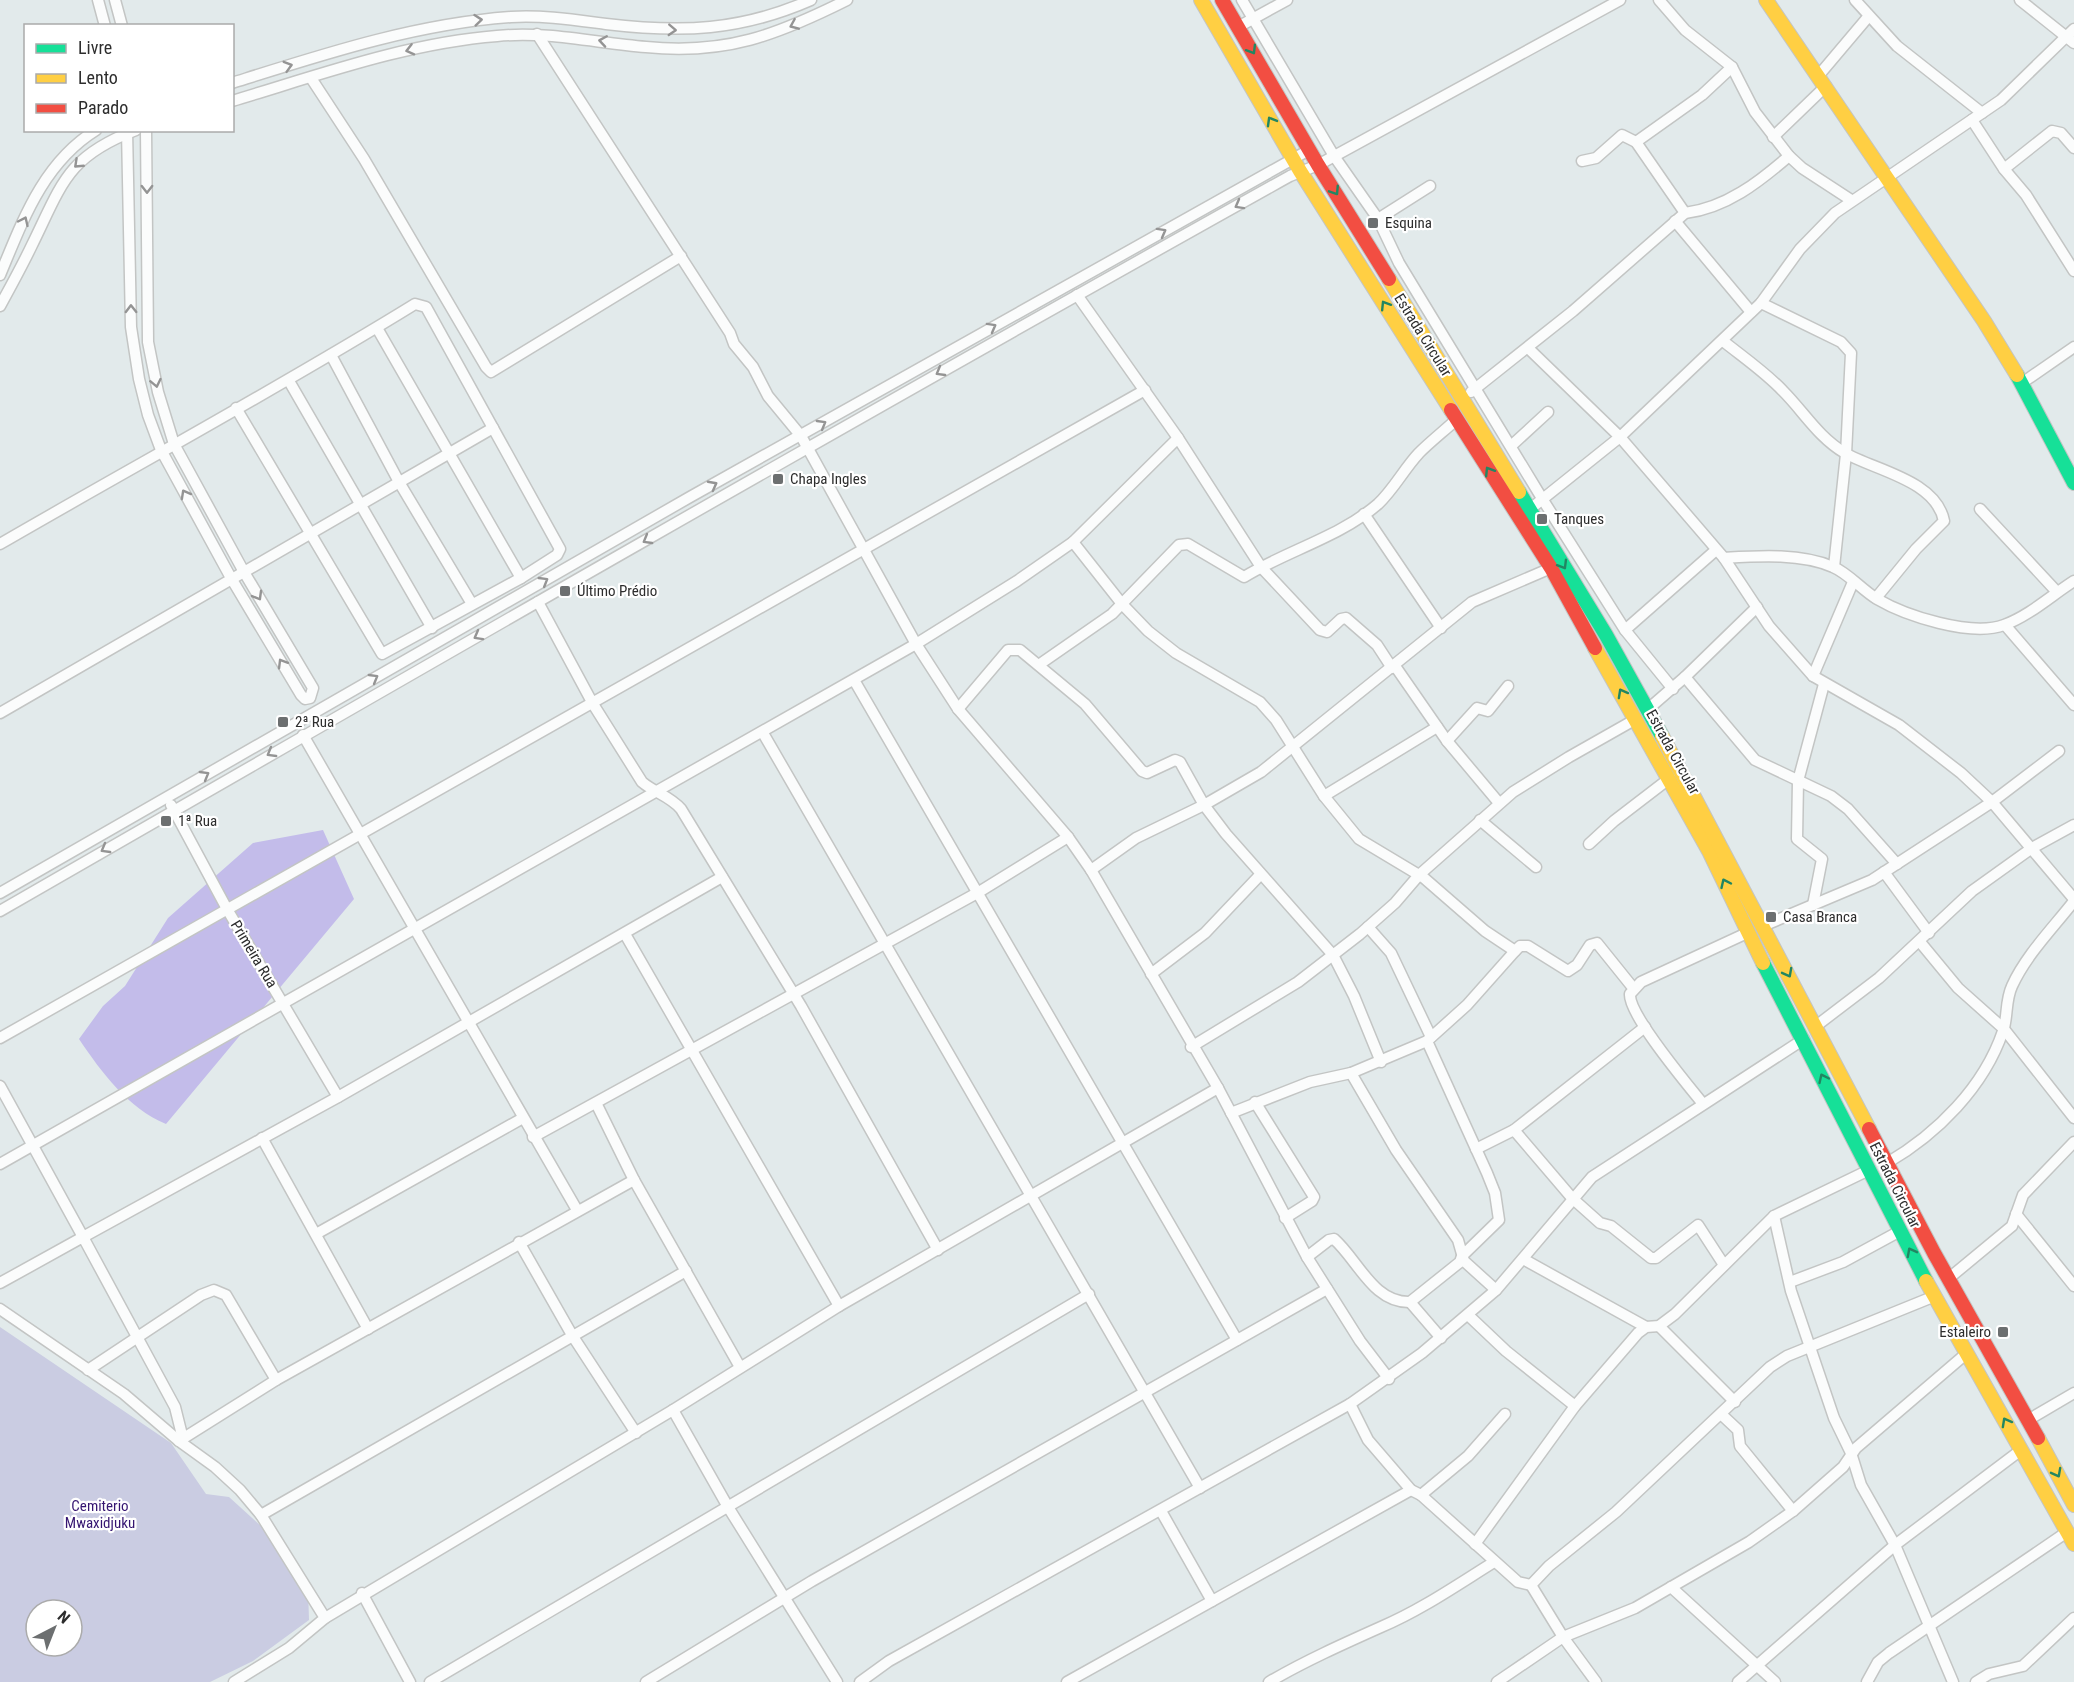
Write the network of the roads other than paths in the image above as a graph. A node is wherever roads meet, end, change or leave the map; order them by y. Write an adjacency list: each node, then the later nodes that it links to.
1 (98, 0): 16 (street)
2 (115, 0): 17 (street)
3 (811, 0): 24 (street, one-way to 3)
4 (847, 0): 19 (street, one-way to 19)
5 (1201, 0): 37 (main road, Estrada Circular, one-way to 5)
6 (1222, 0): 18 (main road)
7 (1242, 0): 15 (street)
8 (1287, 0): 15 (street)
9 (1620, 0): 35 (street)
10 (1659, 0): 21 (street)
11 (1766, 0): 23 (main road)
12 (1854, 0): 14 (street)
13 (2020, 0): 20 (street)
14 (1868, 17): 23 (street); 26 (street)
15 (1254, 20): 18 (street); 35 (street)
16 (104, 24)
17 (121, 24)
18 (1238, 27): 34 (main road, one-way to 34)
19 (537, 34): 22 (street, one-way to 22); 48 (street)
20 (2072, 36): 26 (street)
21 (1732, 67): 31 (street); 32 (street)
22 (311, 78): 25 (street); 48 (street)
23 (1823, 81): 31 (street); 42 (main road)
24 (234, 82)
25 (234, 100)
26 (1982, 113): 27 (street)
27 (1972, 120): 40 (street); 42 (street)
28 (93, 132): 50 (street, one-way to 28)
29 (130, 132): 53 (street, one-way to 53); 74 (street, one-way to 29)
30 (146, 132): 72 (street, one-way to 72)
31 (1773, 136): 36 (street)
32 (1636, 142): 38 (street); 45 (street)
33 (2074, 148): 40 (street)
34 (1309, 150): 37 (street); 39 (main road)
35 (1334, 156): 39 (street); 46 (street)
36 (1790, 156): 44 (street); 45 (street)
37 (1292, 158): 41 (main road, Estrada Circular); 69 (street, one-way to 37)
38 (1582, 161)
39 (1318, 165): 41 (street); 64 (main road, one-way to 64)
40 (2004, 169): 49 (street)
41 (1300, 171): 51 (street, one-way to 51); 67 (main road, Estrada Circular, one-way to 41)
42 (1885, 178): 44 (street); 61 (main road)
43 (1430, 186): 46 (street)
44 (1851, 200): 52 (street)
45 (1685, 213): 47 (street)
46 (1378, 219): 62 (street)
47 (1675, 221): 54 (street); 58 (street)
48 (681, 256): 69 (street)
49 (2074, 271)
50 (0, 275)
51 (1077, 295): 63 (street); 75 (street, one-way to 75)
52 (1761, 303): 54 (street); 77 (street)
53 (0, 306)
54 (1751, 312): 56 (street)
55 (377, 328): 59 (street); 68 (street); 76 (street)
56 (1723, 341): 71 (street); 77 (street)
57 (2074, 347): 61 (street)
58 (1528, 348): 62 (street); 71 (street)
59 (331, 355): 60 (street); 78 (street)
60 (289, 381): 65 (street); 81 (street)
61 (2022, 383): 79 (main road)
62 (1477, 388): 64 (street); 73 (street)
63 (1145, 390): 70 (street); 88 (street)
64 (1462, 400): 83 (main road)
65 (236, 408): 72 (street); 85 (street)
66 (1548, 412): 73 (street)
67 (1457, 419): 84 (street); 92 (main road, Estrada Circular, one-way to 67)
68 (493, 428): 76 (street); 95 (street)
69 (801, 436): 75 (street); 133 (street, one-way to 69)
70 (1179, 438): 86 (street); 90 (street)
71 (1620, 438): 80 (street); 89 (street)
72 (174, 444): 74 (street); 93 (street)
73 (1511, 446): 80 (street)
74 (161, 450): 87 (street); 94 (street, one-way to 74)
75 (808, 450): 88 (street); 100 (street, one-way to 100)
76 (450, 453): 78 (street); 95 (street)
77 (1846, 454): 91 (street); 99 (street)
78 (399, 482): 81 (street); 101 (street)
79 (2074, 483)
80 (1543, 500): 83 (street); 107 (street)
81 (360, 505): 85 (street); 105 (street)
82 (1980, 509): 98 (street)
83 (1529, 510): 120 (main road, one-way to 120)
84 (1364, 514): 90 (street); 106 (street)
85 (309, 534): 93 (street); 105 (street)
86 (1073, 543): 102 (street); 108 (street)
87 (0, 544)
88 (864, 549): 108 (street); 117 (street)
89 (1720, 554): 91 (street); 103 (street); 107 (street)
90 (1261, 567): 102 (street); 110 (street)
91 (1834, 567): 97 (street)
92 (1551, 568): 106 (street); 122 (main road, Estrada Circular, one-way to 92)
93 (244, 572): 94 (street); 94 (street, one-way to 94)
94 (231, 578): 121 (street)
95 (521, 578): 101 (street)
96 (2074, 581): 98 (street)
97 (1853, 582): 99 (street); 111 (street)
98 (2057, 592): 104 (street)
99 (1876, 598): 104 (street)
100 (538, 602): 117 (street); 125 (street, one-way to 125)
101 (472, 604): 105 (street)
102 (1122, 604): 109 (street); 127 (street)
103 (1756, 607): 111 (street); 112 (street)
104 (2005, 625): 118 (street)
105 (432, 628)
106 (1441, 628): 110 (street)
107 (1625, 630): 116 (street)
108 (916, 644): 113 (street); 119 (street)
109 (1040, 664): 119 (street); 136 (street)
110 (1393, 667): 123 (street); 127 (street)
111 (1813, 676): 114 (street)
112 (1685, 677): 116 (street); 130 (street)
113 (854, 680): 124 (street); 152 (street)
114 (1824, 684): 130 (street); 134 (street)
115 (1508, 686): 126 (street)
116 (1673, 689): 120 (street)
117 (593, 704): 131 (street); 140 (street)
118 (2074, 705)
119 (958, 709): 141 (street)
120 (1647, 710): 157 (main road)
121 (0, 713)
122 (1636, 719): 129 (main road, Estrada Circular); 135 (street)
123 (1437, 727): 126 (street); 132 (street)
124 (763, 733): 131 (street); 163 (street)
125 (303, 735): 137 (street, one-way to 137); 140 (street)
126 (1448, 741): 135 (street)
127 (1293, 746): 132 (street); 136 (street)
128 (2059, 752): 134 (street)
129 (1670, 778): 142 (street); 160 (main road, Estrada Circular, one-way to 129)
130 (1798, 781): 144 (street); 154 (street)
131 (652, 791): 150 (street); 158 (street)
132 (1324, 796): 149 (street)
133 (167, 797): 137 (street, Primeira Rua); 151 (street)
134 (1992, 802): 143 (street); 144 (street)
135 (1499, 803): 138 (street)
136 (1204, 805): 146 (street); 148 (street)
137 (174, 809): 155 (street, Primeira Rua); 156 (street, one-way to 156)
138 (1480, 820): 145 (street); 149 (street)
139 (2074, 825): 143 (street)
140 (362, 833): 155 (street); 158 (street)
141 (1068, 837): 146 (street); 152 (street)
142 (1589, 844)
143 (2032, 848): 153 (street); 161 (street)
144 (1897, 864): 147 (street)
145 (1536, 867)
146 (1091, 870): 167 (street)
147 (1884, 872): 154 (street); 161 (street)
148 (1260, 875): 166 (street); 167 (street)
149 (1419, 875): 159 (street); 165 (street)
150 (722, 877): 162 (street); 169 (street)
151 (0, 892)
152 (979, 892): 163 (street); 194 (street)
153 (2074, 900): 174 (street)
154 (1813, 905): 157 (street)
155 (227, 909): 170 (street, Primeira Rua); 175 (street)
156 (0, 911)
157 (1763, 926): 172 (main road, one-way to 172)
158 (416, 927): 170 (street); 171 (street)
159 (1368, 927): 166 (street); 176 (street)
160 (1747, 933): 168 (street); 177 (main road, Estrada Circular)
161 (1929, 933): 164 (street)
162 (625, 934): 171 (street); 178 (street)
163 (886, 942): 169 (street); 202 (street)
164 (1920, 942): 172 (street); 174 (street)
165 (1515, 951): 168 (street); 176 (street)
166 (1333, 955): 179 (street); 180 (street)
167 (1151, 974): 179 (street)
168 (1634, 989): 173 (street)
169 (794, 995): 178 (street); 212 (street)
170 (283, 1001): 184 (street, Primeira Rua); 196 (street)
171 (469, 1020): 184 (street); 189 (street)
172 (1816, 1026): 198 (main road)
173 (1645, 1027): 187 (street); 191 (street)
174 (2004, 1029): 190 (street); 198 (street)
175 (0, 1038)
176 (1429, 1039): 180 (street); 197 (street)
177 (1804, 1039): 187 (street); 200 (main road, Estrada Circular, one-way to 177)
178 (692, 1047): 186 (street); 227 (street)
179 (1191, 1047): 183 (street)
180 (1381, 1062): 181 (street)
181 (1351, 1073): 185 (street); 213 (street)
182 (0, 1086): 196 (street)
183 (1218, 1088): 188 (street); 194 (street)
184 (338, 1097): 193 (street)
185 (1255, 1102): 188 (street); 207 (street)
186 (596, 1103): 192 (street); 201 (street)
187 (1703, 1104): 203 (street)
188 (1231, 1113): 207 (street)
189 (523, 1118): 192 (street); 209 (street)
190 (2074, 1118)
191 (1514, 1130): 197 (street); 203 (street)
192 (533, 1137): 204 (street)
193 (262, 1138): 209 (street); 210 (street)
194 (1122, 1142): 202 (street); 236 (street)
195 (2074, 1142): 205 (street)
196 (32, 1147): 199 (street); 210 (street)
197 (1476, 1149): 213 (street)
198 (1887, 1163): 218 (main road)
199 (0, 1164)
200 (1869, 1170): 206 (street); 208 (main road, Estrada Circular)
201 (634, 1180): 204 (street); 217 (street)
202 (1032, 1197): 212 (street); 224 (street)
203 (1572, 1198): 215 (street); 216 (street)
204 (577, 1210): 211 (street)
205 (2016, 1214): 218 (street); 221 (street)
206 (1774, 1216): 216 (street); 219 (street)
207 (1285, 1218): 214 (street)
208 (1900, 1231): 219 (street); 225 (main road, Estrada Circular, one-way to 208)
209 (316, 1234): 232 (street)
210 (83, 1237): 220 (street); 234 (street)
211 (519, 1242): 232 (street); 233 (street)
212 (938, 1250): 227 (street)
213 (1462, 1256): 223 (street); 226 (street)
214 (1307, 1257): 222 (street); 226 (street)
215 (1523, 1259): 223 (street); 231 (street)
216 (1724, 1265): 230 (street)
217 (686, 1271): 233 (street); 239 (street)
218 (1948, 1279): 251 (main road)
219 (1790, 1282): 237 (street)
220 (0, 1283)
221 (2074, 1286)
222 (1327, 1289): 236 (street); 241 (street)
223 (1496, 1290): 229 (street)
224 (1089, 1294): 243 (street); 259 (street)
225 (1935, 1296): 237 (street); 238 (main road, Estrada Circular)
226 (1410, 1302): 235 (street)
227 (839, 1306): 239 (street)
228 (0, 1310): 240 (street)
229 (1468, 1315): 235 (street); 247 (street)
230 (1659, 1326): 231 (street); 245 (street)
231 (1646, 1327): 247 (street)
232 (368, 1329): 242 (street)
233 (572, 1335): 252 (street); 262 (street)
234 (138, 1336): 240 (street); 242 (street); 253 (street)
235 (1441, 1338): 241 (street)
236 (1237, 1340): 243 (street)
237 (1811, 1347): 245 (street); 255 (street)
238 (1967, 1353): 254 (main road, Estrada Circular, one-way to 238); 255 (street)
239 (740, 1367): 248 (street)
240 (88, 1370): 253 (street)
241 (1389, 1379): 246 (street)
242 (276, 1380): 253 (street)
243 (1143, 1392): 256 (street); 270 (street)
244 (2074, 1393): 251 (street)
245 (1735, 1402): 250 (street)
246 (1350, 1404): 256 (street); 257 (street)
247 (1575, 1406): 264 (street)
248 (673, 1410): 252 (street); 259 (street)
249 (1505, 1414): 257 (street)
250 (1722, 1414): 261 (street); 267 (street)
251 (2028, 1420): 258 (main road, one-way to 258)
252 (636, 1433): 269 (street)
253 (181, 1440): 262 (street)
254 (2021, 1449): 263 (main road, Estrada Circular); 265 (street)
255 (1851, 1453): 261 (street); 265 (street)
256 (1200, 1488): 260 (street)
257 (1416, 1493): 264 (street); 271 (street)
258 (2074, 1505)
259 (728, 1507): 270 (street); 279 (street)
260 (1161, 1511): 271 (street); 282 (street)
261 (1793, 1511): 268 (street)
262 (261, 1515): 272 (street)
263 (2071, 1538): 274 (street)
264 (1475, 1544): 266 (street)
265 (1895, 1545): 274 (street); 276 (street)
266 (1494, 1562): 267 (street); 284 (street)
267 (1531, 1585): 275 (street)
268 (1671, 1587): 275 (street); 276 (street)
269 (362, 1593): 272 (street); 278 (street)
270 (785, 1599): 280 (street); 281 (street)
271 (1212, 1601): 283 (street)
272 (325, 1618): 277 (street)
273 (2074, 1618): 291 (street)
274 (1928, 1624): 289 (street); 290 (street)
275 (1563, 1637): 285 (street); 286 (street)
276 (1756, 1664): 287 (street); 288 (street)
277 (234, 1682)
278 (410, 1682)
279 (430, 1682)
280 (646, 1682)
281 (837, 1682)
282 (860, 1682)
283 (1067, 1682)
284 (1269, 1682)
285 (1497, 1682)
286 (1596, 1682)
287 (1738, 1682)
288 (1775, 1682)
289 (1867, 1682)
290 (1953, 1682)
291 (1976, 1682)

